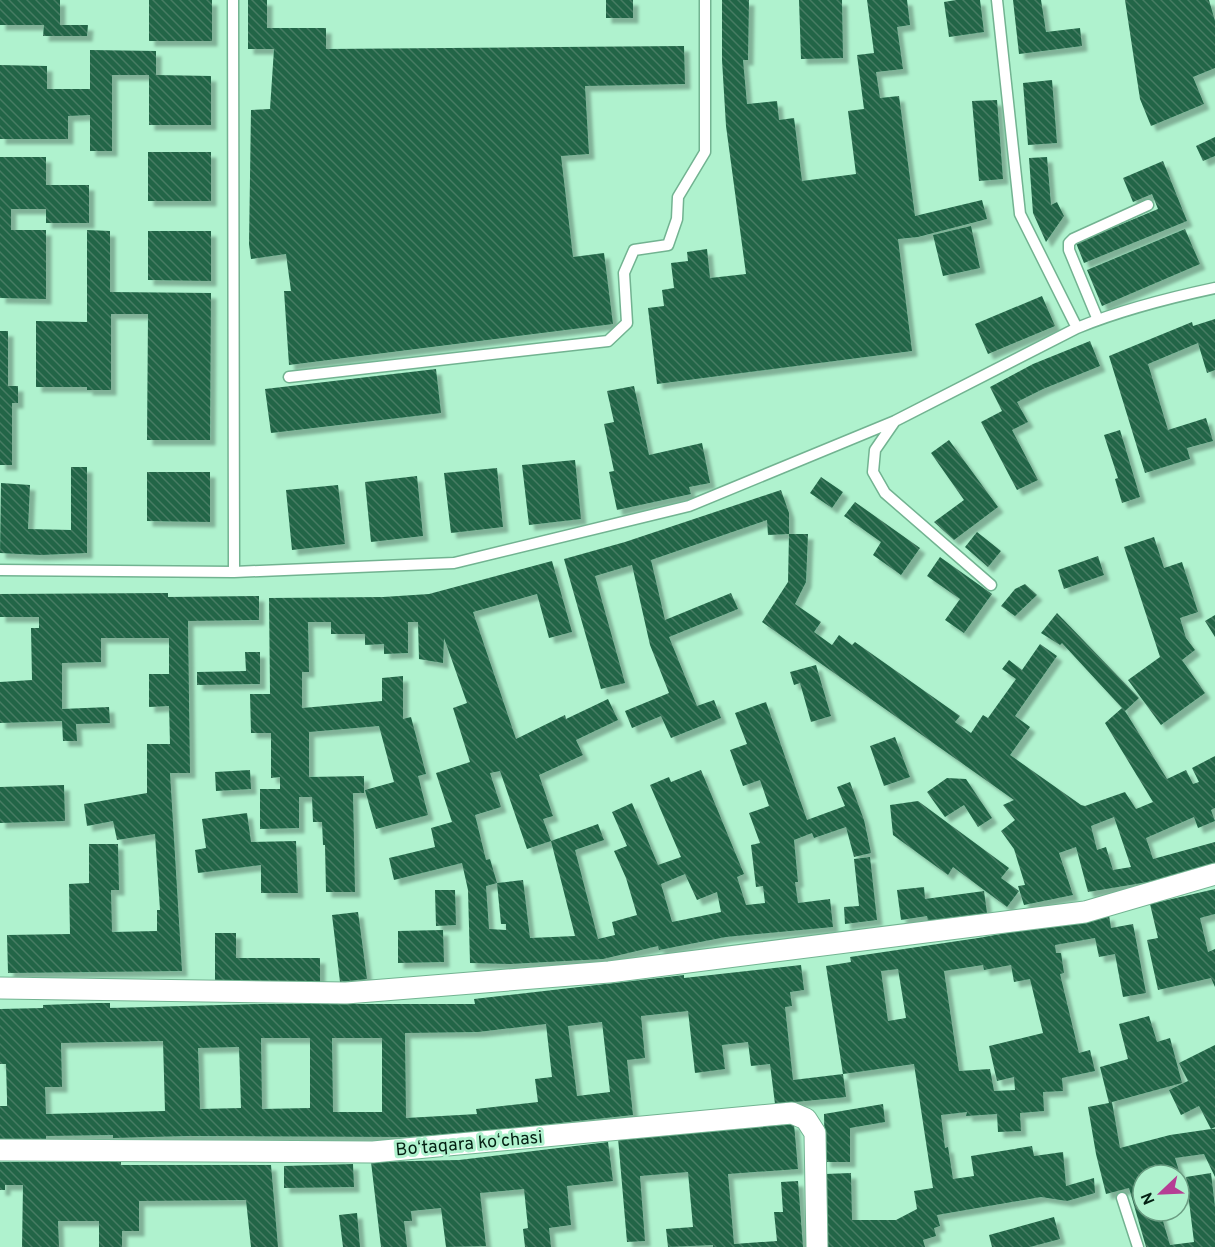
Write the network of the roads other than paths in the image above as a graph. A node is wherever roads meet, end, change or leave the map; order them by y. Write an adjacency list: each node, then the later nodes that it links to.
1 (233, 0): 11 (lane)
2 (705, 0): 8 (lane)
3 (997, 0): 7 (lane)
4 (1148, 206): 6 (lane)
5 (1215, 288): 6 (lane)
6 (1098, 320): 7 (lane)
7 (1077, 328): 9 (lane)
8 (289, 377)
9 (895, 421): 11 (lane); 12 (lane)
10 (0, 570): 11 (lane)
11 (234, 572)
12 (991, 585)
13 (1215, 874): 14 (street)
14 (0, 988)
15 (0, 1150): 17 (street, Boʻtaqara koʻchasi)
16 (1122, 1198): 18 (lane)
17 (817, 1247)
18 (1138, 1247)

